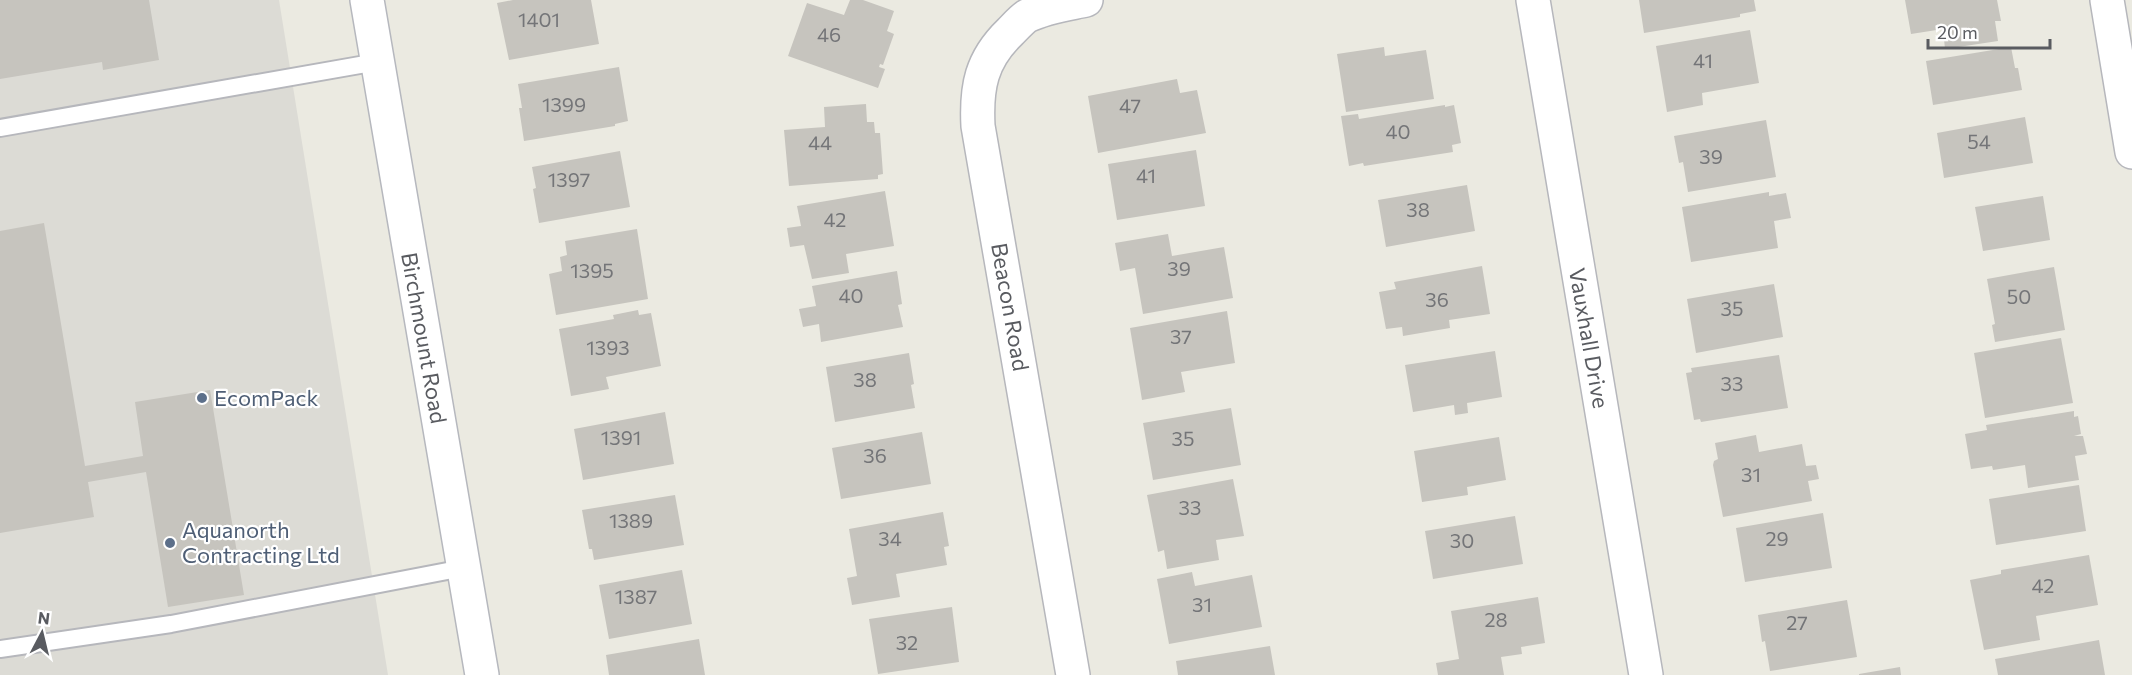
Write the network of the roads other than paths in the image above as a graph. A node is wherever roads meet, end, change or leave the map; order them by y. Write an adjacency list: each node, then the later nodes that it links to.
1 (367, 0): 5 (street, Birchmount Road)
2 (1086, 0): 11 (street, Beacon Road)
3 (1533, 0): 12 (street, Vauxhall Drive)
4 (2107, 0): 7 (street)
5 (377, 62): 6 (lane); 8 (street, Birchmount Road)
6 (0, 128)
7 (2132, 152)
8 (463, 568): 9 (lane); 10 (street, Birchmount Road)
9 (0, 649)
10 (482, 675)
11 (1073, 675)
12 (1646, 675)

